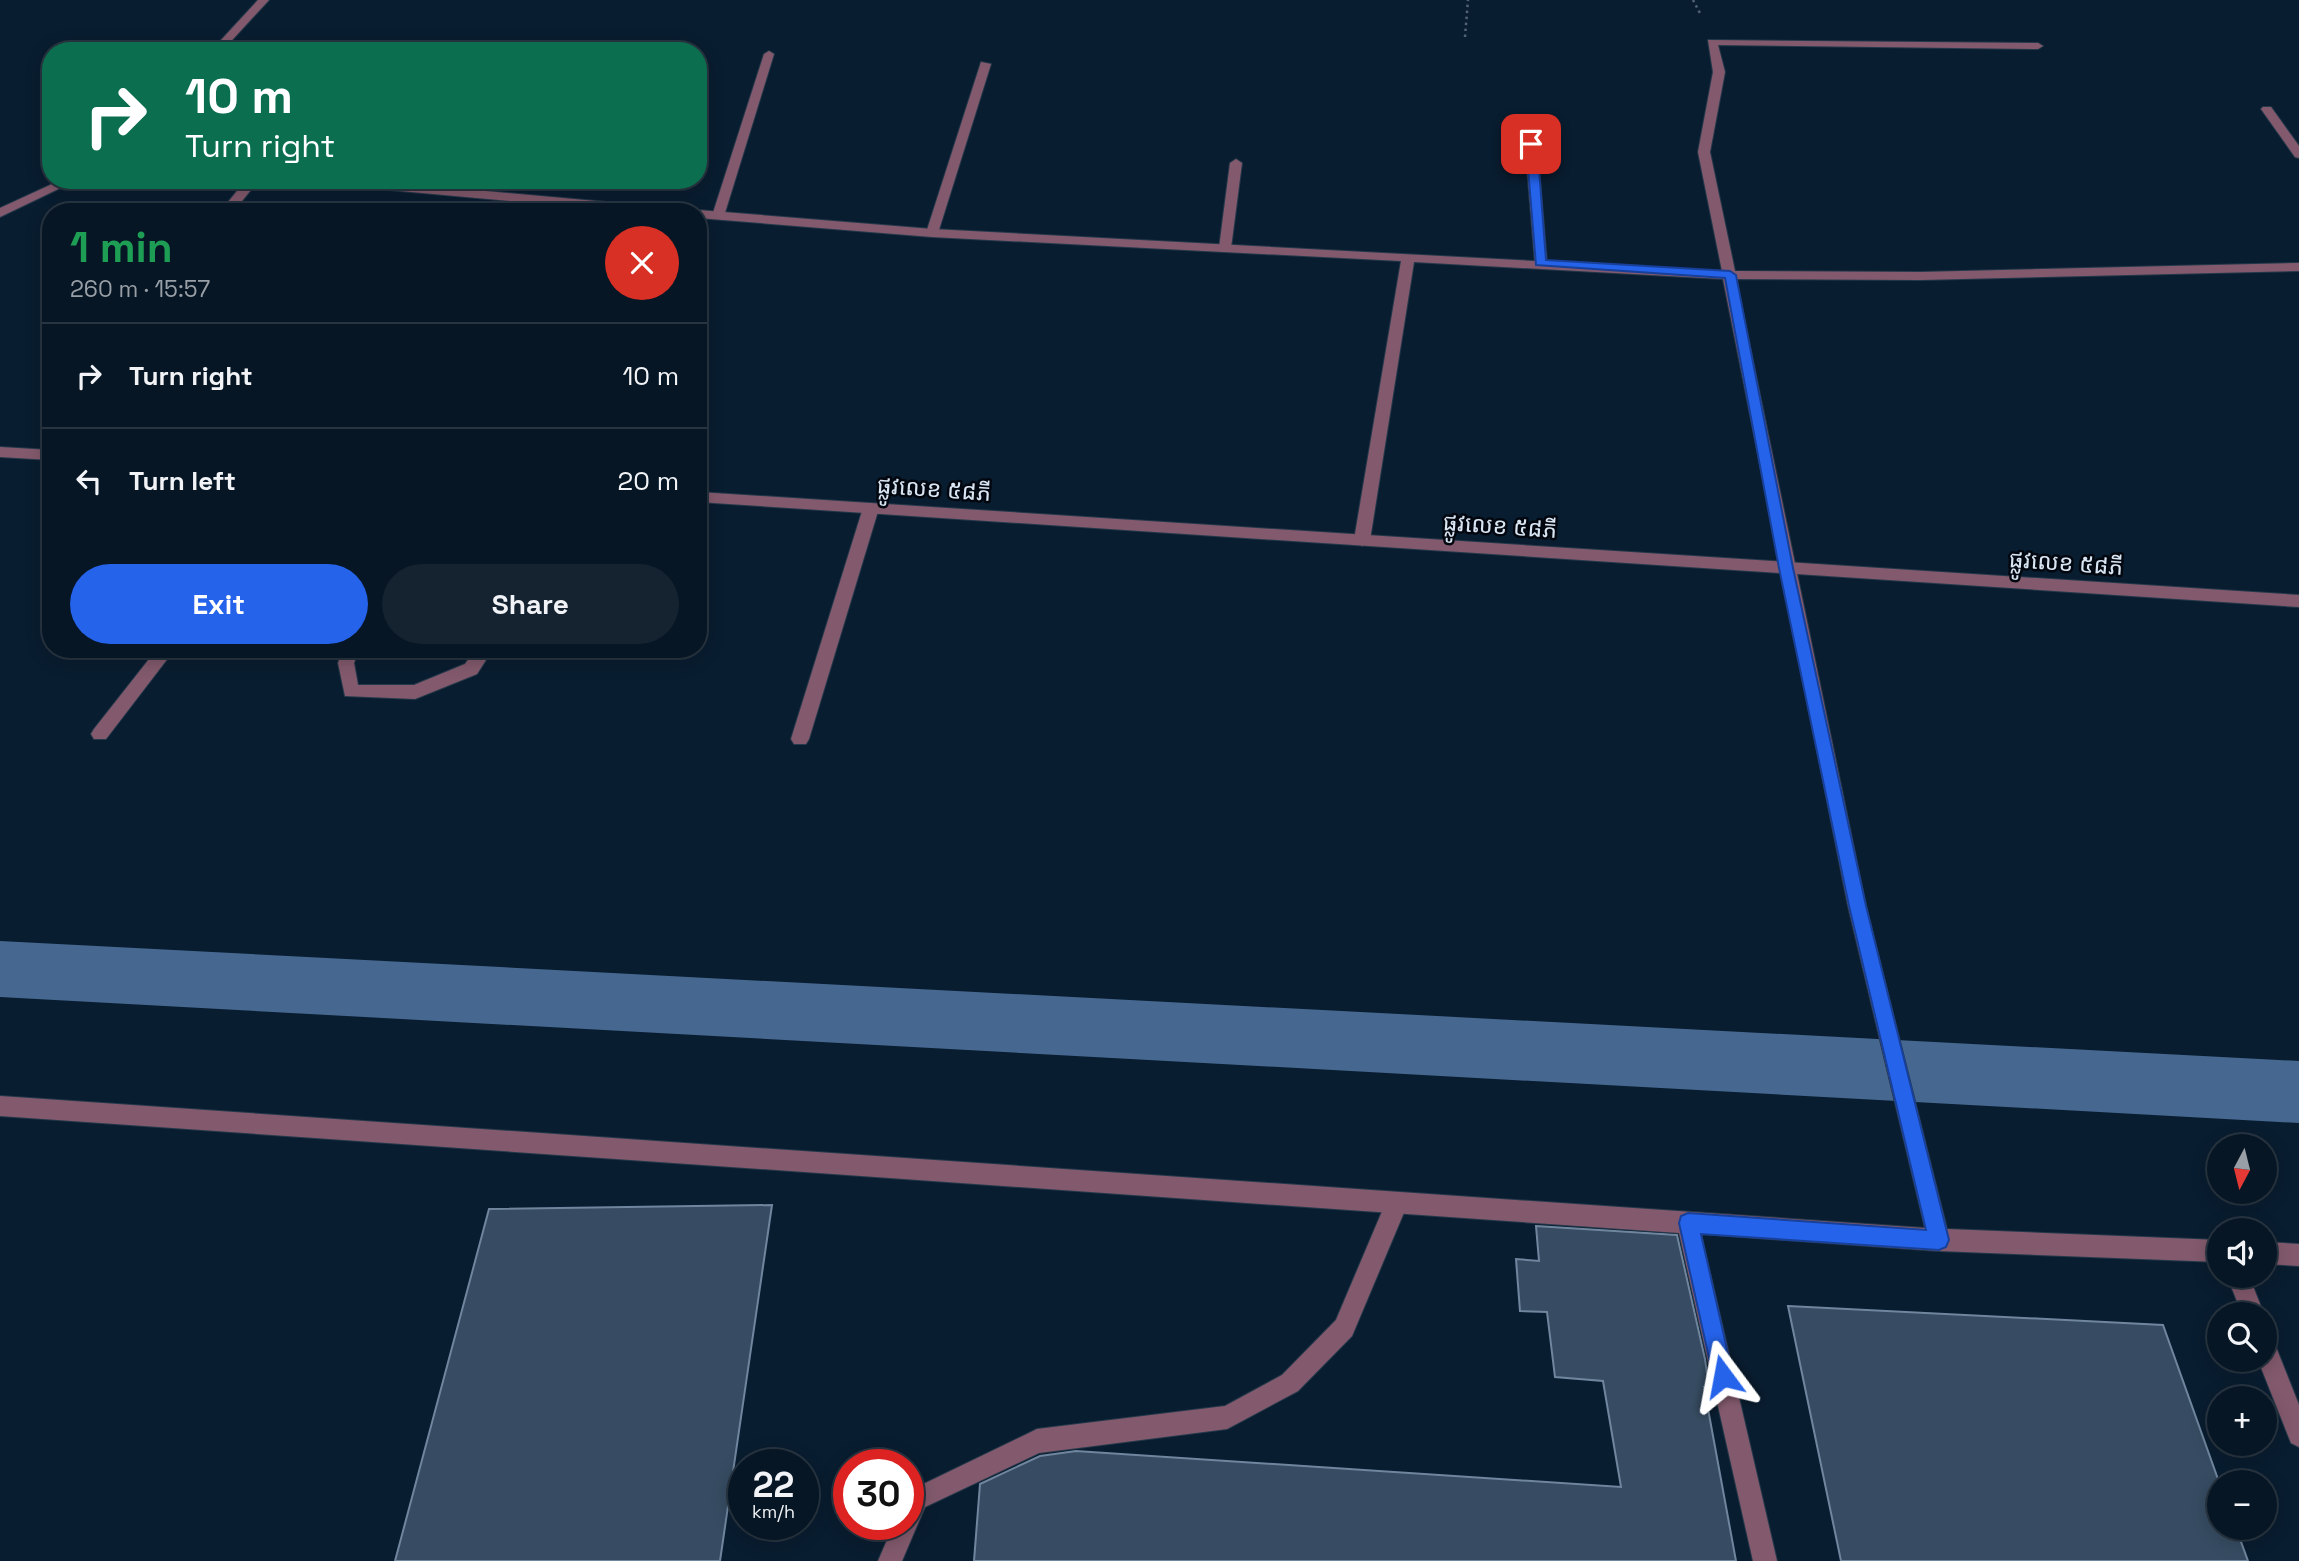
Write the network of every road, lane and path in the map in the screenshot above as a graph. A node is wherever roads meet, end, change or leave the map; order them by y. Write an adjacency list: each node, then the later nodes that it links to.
1 (264, 0): 4 (street)
2 (1468, 0): 3 (path)
3 (1465, 37)
4 (224, 42)
5 (2038, 46): 25 (street)
6 (769, 54): 19 (street)
7 (985, 64): 20 (street)
8 (2267, 109): 10 (street)
9 (1529, 120): 23 (street)
10 (2299, 154)
11 (1236, 163): 21 (street)
12 (52, 189): 17 (street)
13 (245, 189): 15 (street)
14 (421, 189): 16 (street)
15 (234, 203)
16 (575, 203)
17 (0, 213)
18 (707, 215): 19 (street)
19 (718, 216): 20 (street)
20 (932, 233): 21 (street)
21 (1226, 248): 22 (street)
22 (1408, 258): 23 (street); 30 (street)
23 (1541, 263): 25 (street)
24 (2299, 267): 25 (street)
25 (1730, 275): 31 (street)
26 (0, 452): 27 (street)
27 (42, 454)
28 (707, 498): 29 (street, ផ្លូវលេខ ៥៨ភី)
29 (871, 508): 30 (street, ផ្លូវលេខ ៥៨ភី); 37 (street)
30 (1362, 540): 31 (street, ផ្លូវលេខ ៥៨ភី)
31 (1786, 568): 32 (street, ផ្លូវលេខ ៥៨ភី); 41 (street)
32 (2299, 601)
33 (160, 658): 36 (street)
34 (347, 658): 35 (street)
35 (479, 658)
36 (100, 734)
37 (800, 738)
38 (0, 1107): 39 (street)
39 (1397, 1203): 40 (street); 47 (street)
40 (1688, 1223): 41 (street); 50 (street)
41 (1939, 1240): 42 (street)
42 (2207, 1251)
43 (2277, 1254): 44 (street)
44 (2299, 1255)
45 (2274, 1372): 46 (street)
46 (2299, 1435)
47 (924, 1496)
48 (899, 1540): 49 (street)
49 (890, 1561)
50 (1765, 1561)

